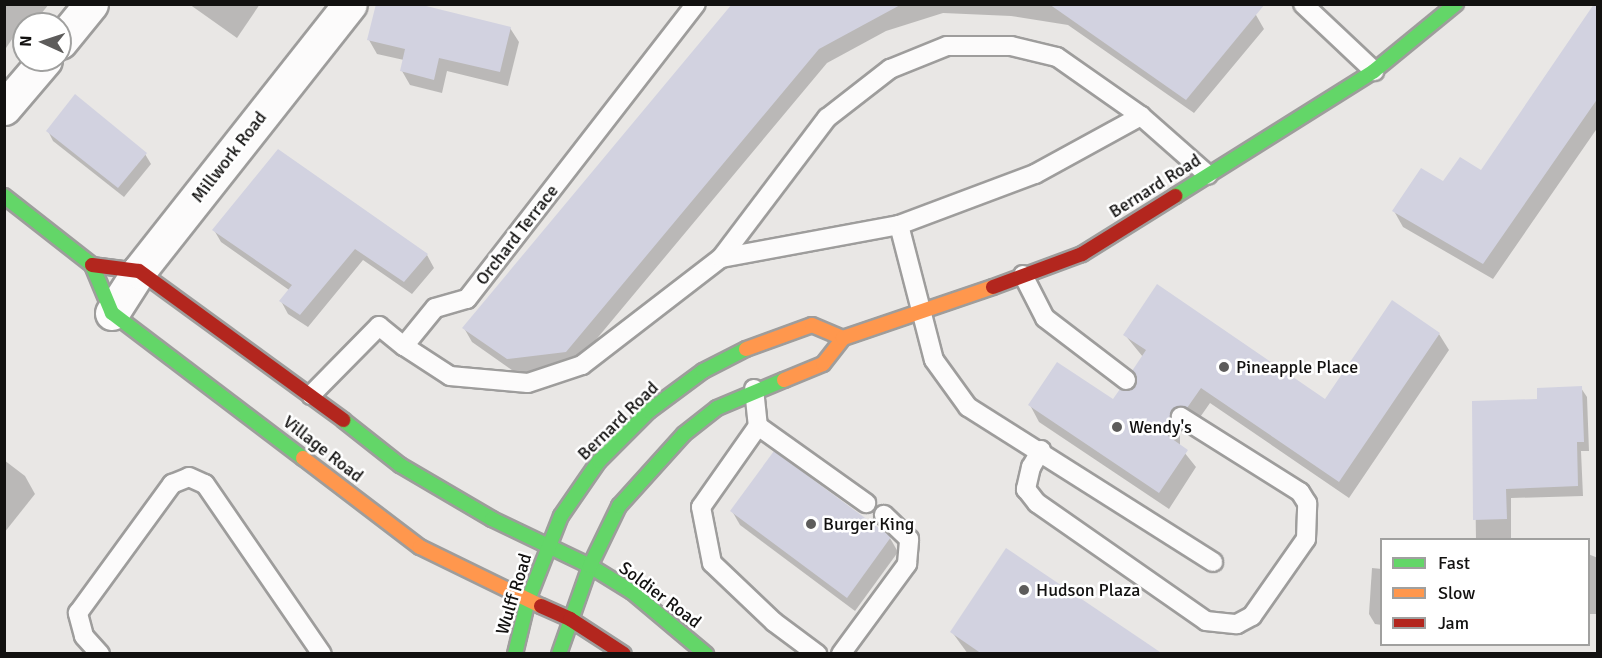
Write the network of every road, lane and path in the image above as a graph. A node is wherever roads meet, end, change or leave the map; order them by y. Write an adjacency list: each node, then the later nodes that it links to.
1 (91, 4): 6 (street)
2 (350, 4): 16 (street, Millwork Road)
3 (696, 4): 21 (lane, Orchard Terrace)
4 (1303, 4): 7 (lane)
5 (1456, 4): 7 (main road, Bernard Road)
6 (72, 27)
7 (1374, 71): 11 (main road, Bernard Road)
8 (35, 72): 9 (street)
9 (4, 108)
10 (1141, 116): 11 (lane); 13 (lane); 14 (lane)
11 (1208, 175): 17 (main road, Bernard Road)
12 (7, 202): 15 (main road)
13 (899, 225): 14 (lane); 19 (lane)
14 (721, 258): 21 (lane)
15 (92, 265): 16 (main road, Village Road); 18 (main road)
16 (139, 271): 18 (street, Millwork Road); 24 (main road, Village Road)
17 (1023, 275): 19 (main road, Bernard Road); 22 (lane)
18 (112, 313): 33 (main road, Village Road)
19 (923, 314): 20 (main road, Bernard Road); 27 (lane)
20 (843, 338): 23 (main road); 30 (main road, Bernard Road)
21 (404, 345): 24 (lane)
22 (1126, 380)
23 (754, 389): 26 (lane); 32 (main road)
24 (311, 395): 30 (main road, Village Road)
25 (1181, 417): 27 (lane)
26 (758, 426): 28 (lane); 41 (lane)
27 (1041, 450): 31 (lane)
28 (866, 503)
29 (884, 515): 42 (lane)
30 (548, 545): 32 (main road, Village Road); 33 (main road, Wulff Road)
31 (1213, 562)
32 (591, 566): 34 (main road); 40 (main road, Soldier Road)
33 (528, 600): 34 (main road, Village Road); 37 (main road, Wulff Road)
34 (570, 619): 38 (main road); 39 (main road)
35 (100, 654): 36 (lane)
36 (322, 654)
37 (515, 654)
38 (560, 654)
39 (624, 654)
40 (706, 654)
41 (817, 654)
42 (841, 654)

